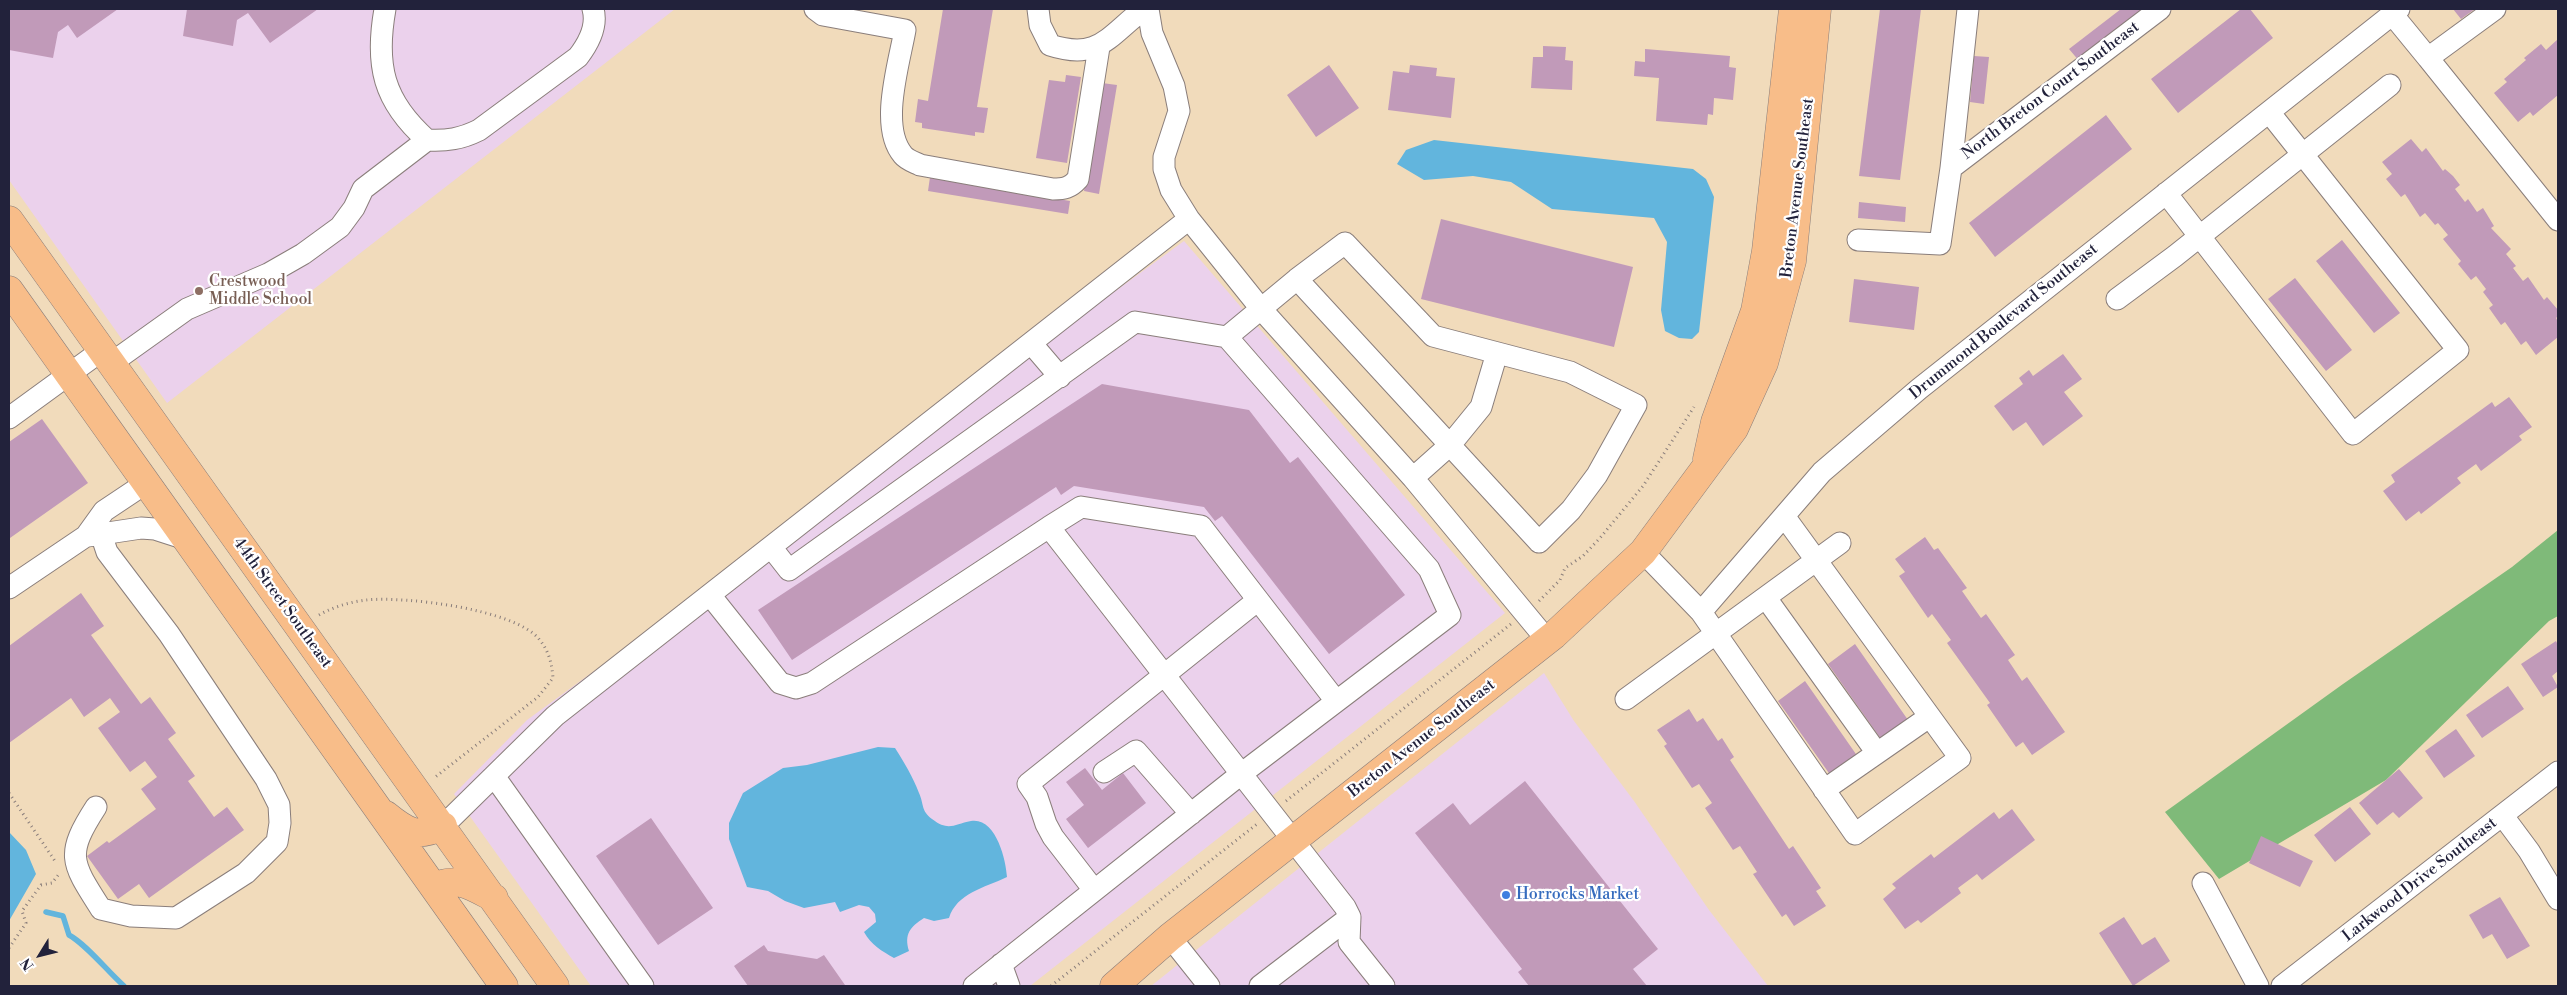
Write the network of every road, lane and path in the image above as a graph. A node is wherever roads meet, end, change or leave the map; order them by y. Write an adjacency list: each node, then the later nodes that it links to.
1 (385, 9): 17 (street)
2 (593, 9): 17 (street)
3 (815, 9): 13 (street)
4 (1038, 9): 13 (street)
5 (1144, 9): 13 (street)
6 (1148, 9): 21 (street)
7 (1793, 9): 39 (main road, Breton Avenue Southeast)
8 (1818, 9): 39 (main road, Breton Avenue Southeast)
9 (1968, 9): 19 (street, North Breton Court Southeast)
10 (2160, 9): 19 (street, North Breton Court Southeast)
11 (2495, 9): 14 (street)
12 (2395, 11): 14 (street); 16 (street, Drummond Boulevard Southeast)
13 (1098, 47)
14 (2428, 58): 23 (street)
15 (2390, 85): 18 (street)
16 (2269, 112): 18 (street); 20 (street, Drummond Boulevard Southeast)
17 (426, 140): 33 (street)
18 (2303, 154): 24 (street); 24 (street)
19 (1950, 168): 25 (street)
20 (2166, 193): 24 (street); 43 (street, Drummond Boulevard Southeast)
21 (1189, 219): 29 (street); 31 (street)
22 (9, 220): 33 (main road, 44th Street Southeast)
23 (2558, 220)
24 (2200, 237): 28 (street)
25 (1858, 240)
26 (1297, 279): 29 (street); 32 (street); 38 (street)
27 (9, 290): 34 (main road)
28 (2117, 299)
29 (1262, 310): 30 (street); 40 (street)
30 (1227, 337): 35 (street); 62 (street)
31 (1031, 343): 35 (street); 48 (street)
32 (1497, 353): 38 (street); 38 (street)
33 (105, 357): 34 (street); 42 (main road, 44th Street Southeast)
34 (69, 374): 37 (street); 41 (main road)
35 (1060, 377): 48 (street)
36 (1696, 403): 56 (path)
37 (9, 418)
38 (1450, 445): 40 (street)
39 (1704, 467): 49 (main road, Breton Avenue Southeast)
40 (1413, 478): 56 (street)
41 (146, 483): 42 (main road); 45 (street); 46 (main road)
42 (208, 500): 57 (main road, 44th Street Southeast)
43 (1784, 516): 50 (street); 55 (street, Drummond Boulevard Southeast)
44 (1049, 527): 52 (street); 54 (street); 60 (street)
45 (94, 535): 46 (street); 51 (street); 72 (street)
46 (186, 539): 73 (main road)
47 (1840, 543): 50 (street)
48 (771, 546): 52 (street)
49 (1643, 552): 55 (street); 59 (main road, Breton Avenue Southeast)
50 (1817, 560): 53 (street); 63 (street)
51 (9, 588)
52 (710, 595): 68 (street)
53 (1766, 598): 58 (street); 64 (street)
54 (1258, 600): 60 (street); 62 (street)
55 (1701, 612): 58 (street)
56 (1524, 613): 59 (street); 74 (path)
57 (300, 628): 70 (main road, 44th Street Southeast); 70 (path)
58 (1715, 635): 61 (street); 69 (street)
59 (1547, 640): 78 (main road, Breton Avenue Southeast)
60 (1164, 675): 67 (street); 83 (street)
61 (1626, 699)
62 (1336, 702): 67 (street)
63 (1929, 717): 64 (street); 69 (street)
64 (1877, 753): 69 (street)
65 (1104, 772): 75 (street)
66 (2558, 772): 76 (street, Larkwood Drive Southeast)
67 (1241, 774): 74 (street); 75 (street)
68 (494, 776): 77 (street); 92 (street)
69 (1824, 790)
70 (418, 791): 77 (main road, 44th Street Southeast)
71 (9, 793): 79 (path)
72 (96, 807)
73 (377, 808): 77 (main road); 82 (main road)
74 (1271, 813): 78 (street); 95 (path)
75 (1191, 814): 83 (street)
76 (2503, 816): 85 (street); 101 (street, Larkwood Drive Southeast)
77 (443, 826): 84 (main road, 44th Street Southeast)
78 (1293, 841): 86 (street); 87 (main road, Breton Avenue Southeast)
79 (57, 864)
80 (58, 869): 88 (path)
81 (2203, 882): 100 (street)
82 (434, 887): 84 (main road); 90 (main road)
83 (1094, 890): 89 (street)
84 (494, 898): 91 (main road, 44th Street Southeast)
85 (2558, 899)
86 (1350, 917): 98 (street); 99 (street)
87 (1170, 937): 96 (main road, Breton Avenue Southeast); 97 (street)
88 (9, 948)
89 (1002, 964): 93 (street); 94 (street)
90 (504, 986)
91 (556, 986)
92 (643, 986)
93 (974, 986)
94 (1009, 986)
95 (1051, 986)
96 (1114, 986)
97 (1209, 986)
98 (1260, 986)
99 (1384, 986)
100 (2258, 986)
101 (2282, 986)

